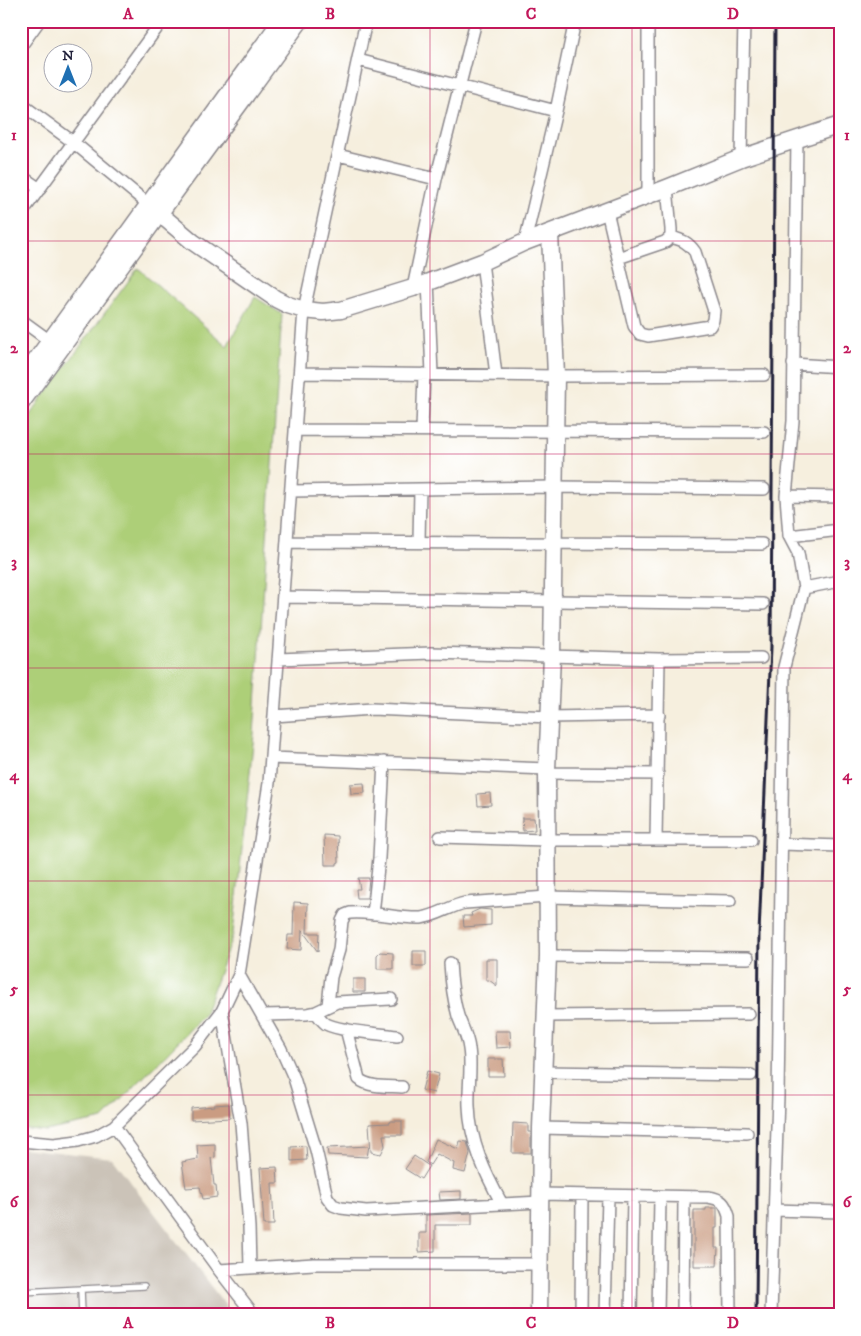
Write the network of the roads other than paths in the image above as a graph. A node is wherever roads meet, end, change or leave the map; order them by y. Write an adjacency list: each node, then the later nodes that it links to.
1 (39, 21): 10 (street)
2 (162, 21): 17 (street)
3 (300, 21): 9 (street)
4 (366, 21): 11 (street)
5 (476, 21): 12 (street)
6 (575, 21): 14 (street)
7 (648, 21): 24 (street)
8 (744, 21): 19 (street)
9 (280, 26): 25 (street)
10 (21, 46)
11 (358, 60): 12 (street); 18 (street)
12 (458, 87): 14 (street); 21 (street)
13 (21, 104): 17 (street)
14 (556, 111): 30 (street)
15 (840, 125): 16 (street)
16 (797, 139): 19 (street); 37 (street)
17 (73, 142): 23 (street); 25 (street)
18 (338, 155): 21 (street); 34 (street)
19 (741, 158): 22 (street)
20 (21, 176): 23 (street)
21 (436, 179): 33 (street)
22 (667, 188): 24 (street); 29 (street)
23 (40, 189): 27 (street)
24 (648, 196): 26 (street)
25 (154, 208): 34 (street); 36 (street)
26 (607, 211): 28 (street); 31 (street)
27 (21, 214)
28 (550, 233): 30 (street); 43 (street)
29 (671, 237): 31 (street); 31 (street)
30 (525, 242): 32 (street)
31 (618, 258)
32 (482, 262): 33 (street); 42 (street)
33 (420, 284): 34 (street); 40 (street)
34 (304, 310): 39 (street)
35 (21, 320): 36 (street)
36 (57, 345): 44 (street); 45 (street)
37 (793, 364): 38 (street); 54 (street)
38 (840, 367)
39 (300, 373): 40 (street); 46 (street)
40 (428, 374): 42 (street); 47 (street)
41 (764, 374): 43 (street)
42 (496, 375): 43 (street)
43 (556, 376): 48 (street)
44 (21, 381)
45 (21, 404)
46 (295, 430): 47 (street); 53 (street)
47 (422, 430): 48 (street)
48 (554, 430): 49 (street); 50 (street)
49 (764, 432)
50 (554, 487): 51 (street); 52 (street); 60 (street)
51 (420, 489): 53 (street); 59 (street)
52 (764, 489)
53 (291, 491): 58 (street)
54 (786, 496): 55 (street); 57 (street)
55 (840, 497)
56 (840, 530): 57 (street)
57 (789, 536): 63 (street)
58 (287, 542): 59 (street); 64 (street)
59 (419, 542): 60 (street)
60 (552, 542): 61 (street); 65 (street)
61 (762, 544)
62 (840, 581): 63 (street)
63 (804, 588): 82 (street)
64 (283, 597): 65 (street); 69 (street)
65 (553, 601): 66 (street); 67 (street)
66 (763, 604)
67 (552, 656): 69 (street); 70 (street); 73 (street)
68 (761, 658): 70 (street)
69 (278, 659): 72 (street)
70 (659, 659): 71 (street)
71 (659, 715): 73 (street); 77 (street)
72 (274, 716): 73 (street); 74 (street)
73 (549, 717): 76 (street)
74 (271, 758): 75 (street); 90 (street)
75 (384, 762): 76 (street); 86 (street)
76 (547, 771): 77 (street); 79 (street)
77 (658, 774): 80 (street)
78 (440, 837): 79 (street)
79 (546, 840): 80 (street); 84 (street)
80 (656, 840): 81 (street)
81 (751, 840)
82 (782, 844): 83 (street); 114 (street)
83 (840, 846)
84 (547, 897): 85 (street); 86 (street); 87 (street)
85 (730, 901)
86 (372, 914): 92 (street)
87 (548, 956): 88 (street); 97 (street)
88 (748, 958)
89 (450, 963): 113 (street)
90 (239, 975): 93 (street); 96 (street)
91 (391, 998): 92 (street)
92 (328, 1005): 94 (street)
93 (222, 1011): 103 (street); 117 (street)
94 (316, 1012): 96 (street); 98 (street)
95 (748, 1014): 97 (street)
96 (263, 1015): 113 (street)
97 (545, 1016): 100 (street)
98 (346, 1029): 99 (street); 102 (street)
99 (397, 1036)
100 (543, 1072): 101 (street); 104 (street)
101 (751, 1074)
102 (402, 1087)
103 (114, 1126): 106 (street); 118 (street)
104 (541, 1128): 105 (street); 112 (street)
105 (747, 1132)
106 (21, 1141)
107 (582, 1195): 108 (street); 112 (street); 125 (street)
108 (608, 1196): 109 (street); 126 (street)
109 (633, 1196): 110 (street); 127 (street)
110 (660, 1196): 111 (street); 128 (street)
111 (684, 1197): 129 (street); 130 (street)
112 (540, 1198): 113 (street); 116 (street)
113 (502, 1204)
114 (774, 1210): 115 (street); 131 (street)
115 (840, 1212)
116 (540, 1264): 117 (street); 124 (street)
117 (250, 1268): 118 (street)
118 (219, 1270): 123 (street)
119 (144, 1286): 120 (lane)
120 (81, 1289): 121 (lane); 122 (lane)
121 (21, 1292)
122 (82, 1315)
123 (254, 1315)
124 (539, 1315)
125 (581, 1315)
126 (605, 1315)
127 (631, 1315)
128 (658, 1315)
129 (683, 1315)
130 (730, 1315)
131 (770, 1315)

